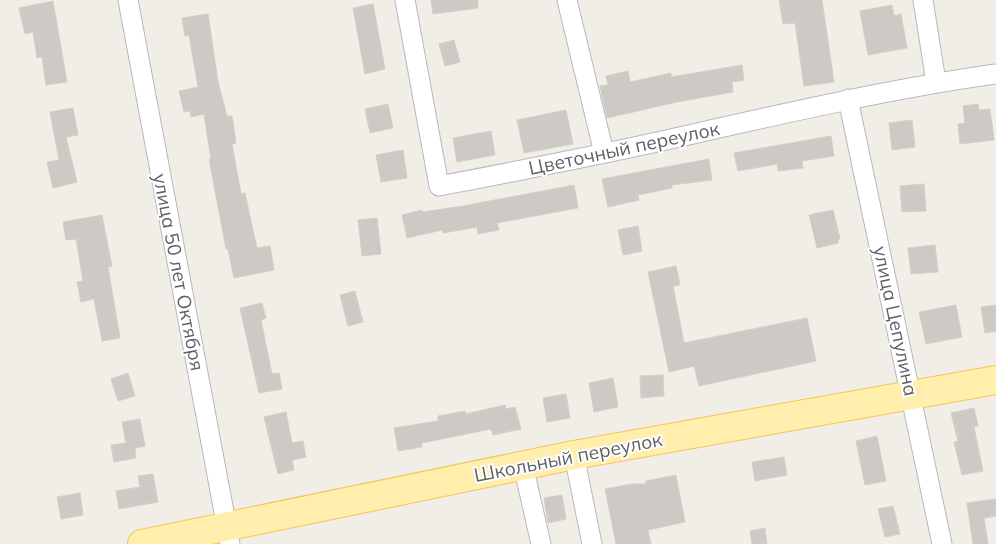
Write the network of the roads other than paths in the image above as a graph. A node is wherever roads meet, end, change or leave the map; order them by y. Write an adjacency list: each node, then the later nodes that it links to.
1 (128, 0): 13 (street, улица 50 лет Октября)
2 (405, 0): 8 (street, Цветочный переулок)
3 (567, 0): 8 (street)
4 (923, 0): 6 (street)
5 (996, 74): 6 (street, Цветочный переулок)
6 (936, 82): 7 (street, Цветочный переулок)
7 (848, 99): 8 (street, Цветочный переулок); 10 (street, улица Цепулина)
8 (604, 153)
9 (996, 380): 10 (main road, Школьный переулок)
10 (912, 395): 11 (main road, Школьный переулок); 17 (street, улица Цепулина)
11 (574, 455): 12 (main road, Школьный переулок); 16 (street)
12 (523, 464): 13 (main road, Школьный переулок); 15 (street)
13 (228, 535): 14 (main road, Школьный переулок)
14 (142, 544)
15 (541, 544)
16 (592, 544)
17 (942, 544)

